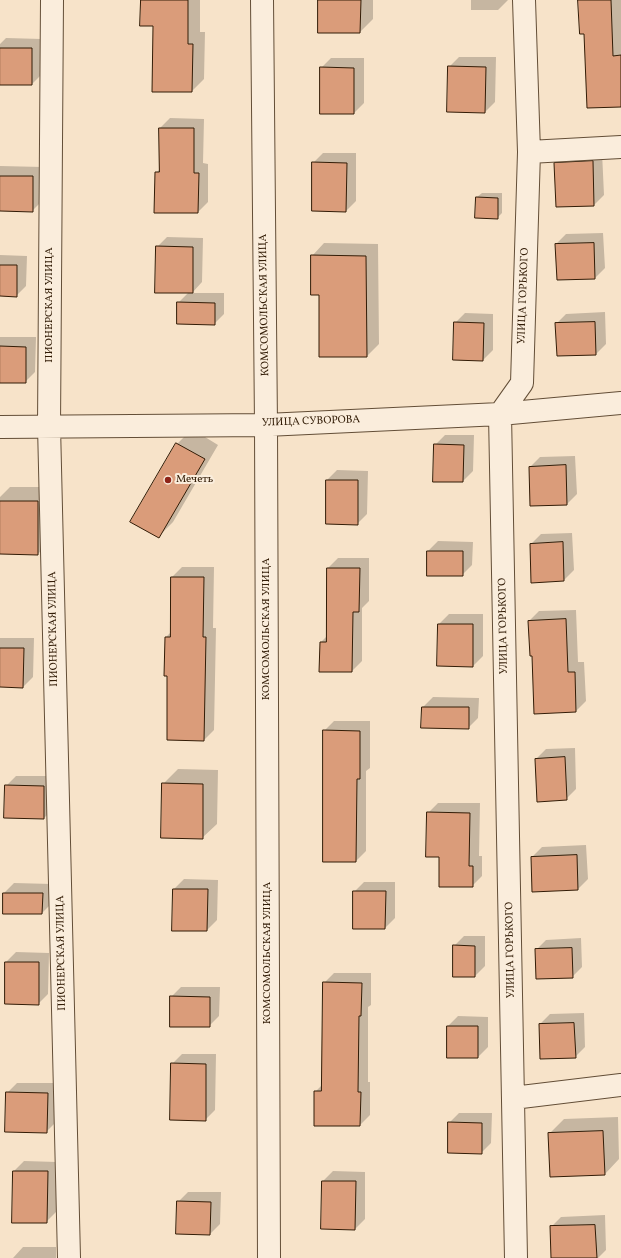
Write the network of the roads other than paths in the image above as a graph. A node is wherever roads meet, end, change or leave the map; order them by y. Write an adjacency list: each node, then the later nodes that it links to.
1 (52, 0): 9 (street, ПИОНЕРСКАЯ УЛИЦА)
2 (262, 0): 8 (street, КОМСОМОЛЬСКАЯ УЛИЦА)
3 (524, 0): 5 (street, УЛИЦА ГОРЬКОГО)
4 (621, 147): 5 (street)
5 (529, 152): 7 (street, УЛИЦА ГОРЬКОГО)
6 (621, 403): 7 (street, УЛИЦА СУВОРОВА)
7 (500, 414): 8 (street, УЛИЦА СУВОРОВА); 12 (street, УЛИЦА ГОРЬКОГО)
8 (266, 425): 9 (street, УЛИЦА СУВОРОВА); 14 (street, КОМСОМОЛЬСКАЯ УЛИЦА)
9 (49, 426): 10 (street, УЛИЦА СУВОРОВА); 13 (street, ПИОНЕРСКАЯ УЛИЦА)
10 (0, 427)
11 (621, 1085): 12 (street)
12 (513, 1098): 15 (street, УЛИЦА ГОРЬКОГО)
13 (69, 1258)
14 (269, 1258)
15 (516, 1258)

